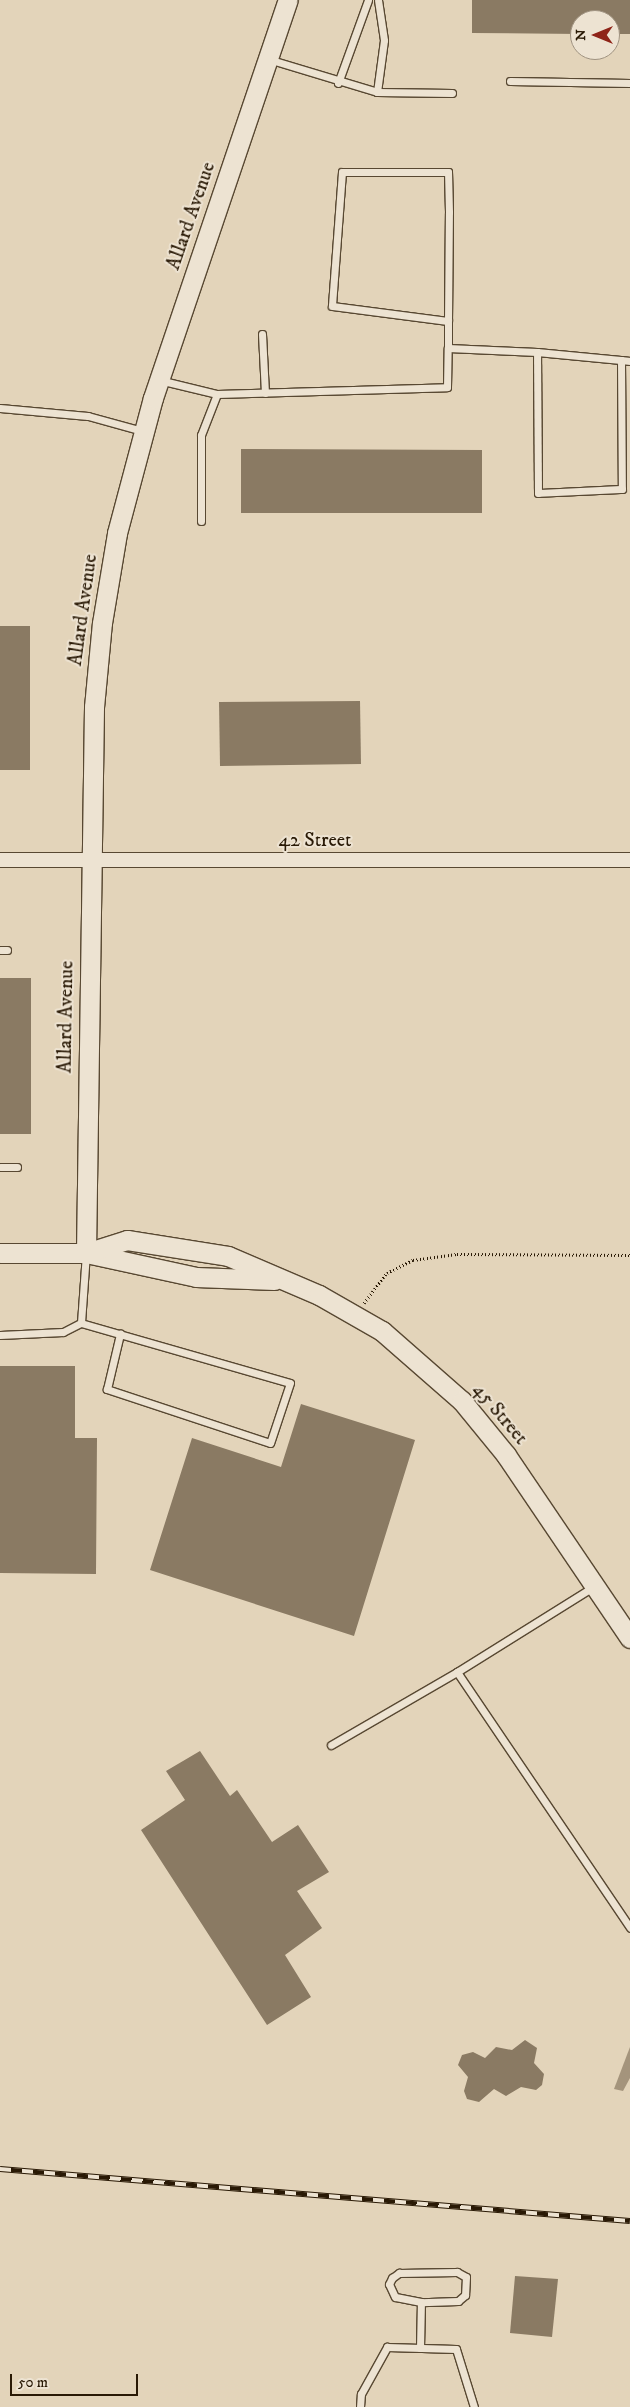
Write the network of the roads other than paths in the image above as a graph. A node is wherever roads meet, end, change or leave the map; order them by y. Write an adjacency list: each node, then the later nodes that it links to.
1 (288, 0): 4 (street, Allard Avenue)
2 (368, 0): 6 (lane)
3 (378, 0): 8 (lane)
4 (268, 59): 6 (lane); 16 (street, Allard Avenue)
5 (510, 81): 7 (lane)
6 (338, 83): 8 (lane)
7 (630, 83)
8 (377, 92): 9 (lane)
9 (452, 93)
10 (448, 321): 10 (lane); 12 (lane)
11 (262, 334): 17 (lane)
12 (448, 348): 13 (lane); 17 (lane)
13 (537, 352): 14 (lane); 14 (lane)
14 (621, 360): 15 (lane)
15 (630, 361)
16 (159, 380): 18 (lane); 20 (street, Allard Avenue)
17 (265, 393): 18 (lane)
18 (217, 394): 21 (lane)
19 (0, 408): 20 (lane)
20 (144, 431): 24 (street, Allard Avenue)
21 (201, 521)
22 (0, 860): 24 (street, 42 Street)
23 (630, 860): 24 (street, 42 Street)
24 (90, 861): 28 (street, Allard Avenue)
25 (0, 1167): 26 (lane)
26 (17, 1167)
27 (0, 1253): 28 (street)
28 (86, 1253): 29 (street, 45 Street); 29 (street, 45 Street); 30 (lane)
29 (277, 1280): 33 (street, 45 Street)
30 (81, 1323): 31 (lane); 32 (lane)
31 (120, 1334): 31 (lane)
32 (0, 1335)
33 (595, 1586): 34 (street, 45 Street); 35 (lane)
34 (630, 1638)
35 (457, 1672): 36 (lane); 37 (lane)
36 (331, 1745)
37 (630, 1928)
38 (421, 2302): 38 (lane); 39 (lane)
39 (420, 2348): 40 (lane); 41 (lane)
40 (360, 2407)
41 (474, 2407)

